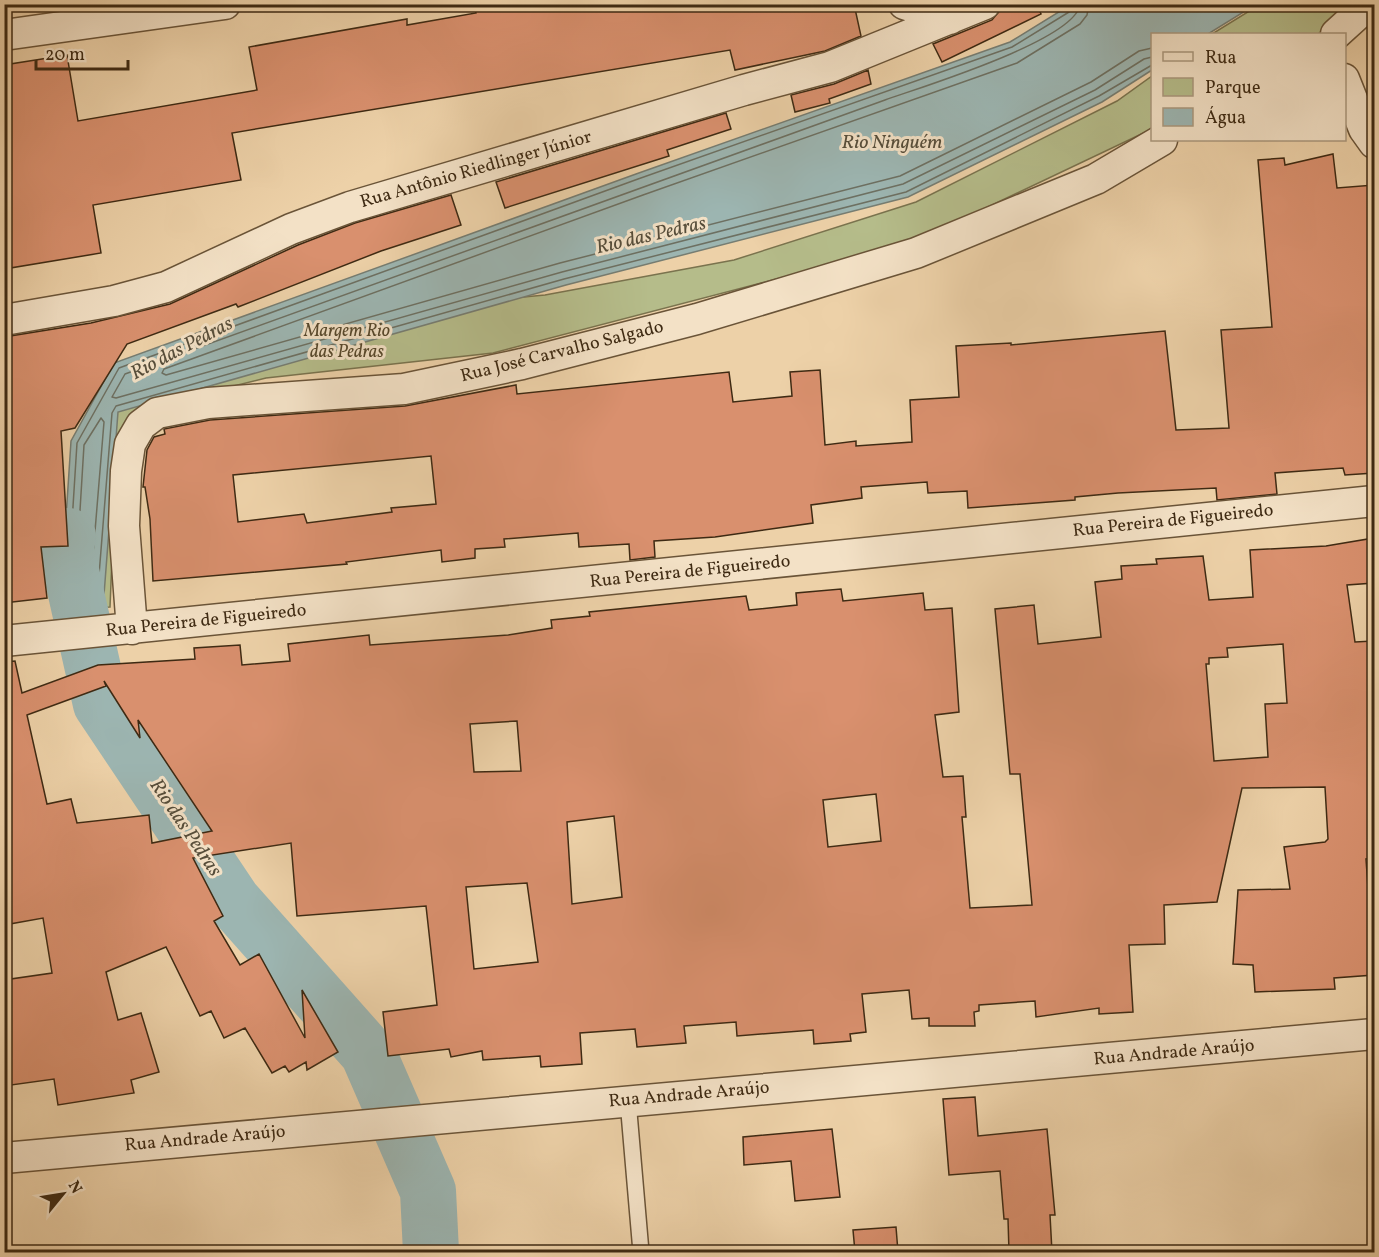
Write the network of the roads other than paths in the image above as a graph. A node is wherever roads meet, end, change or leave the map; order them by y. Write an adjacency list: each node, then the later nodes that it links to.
1 (225, 4): 6 (street)
2 (904, 4): 5 (street)
3 (986, 4): 5 (street, Rua Antônio Riedlinger Júnior)
4 (1369, 4): 7 (street)
5 (950, 19): 11 (street, Rua Antônio Riedlinger Júnior)
6 (20, 23)
7 (1337, 33)
8 (1346, 84): 10 (street)
9 (1160, 141): 13 (street, Rua José Carvalho Salgado)
10 (1374, 143)
11 (4, 320)
12 (1374, 501): 13 (street, Rua Pereira de Figueiredo)
13 (125, 630): 14 (street, Rua Pereira de Figueiredo)
14 (4, 641)
15 (1374, 1034): 16 (street, Rua Andrade Araújo)
16 (628, 1101): 17 (street, Rua Andrade Araújo); 18 (lane)
17 (4, 1158)
18 (641, 1252)

